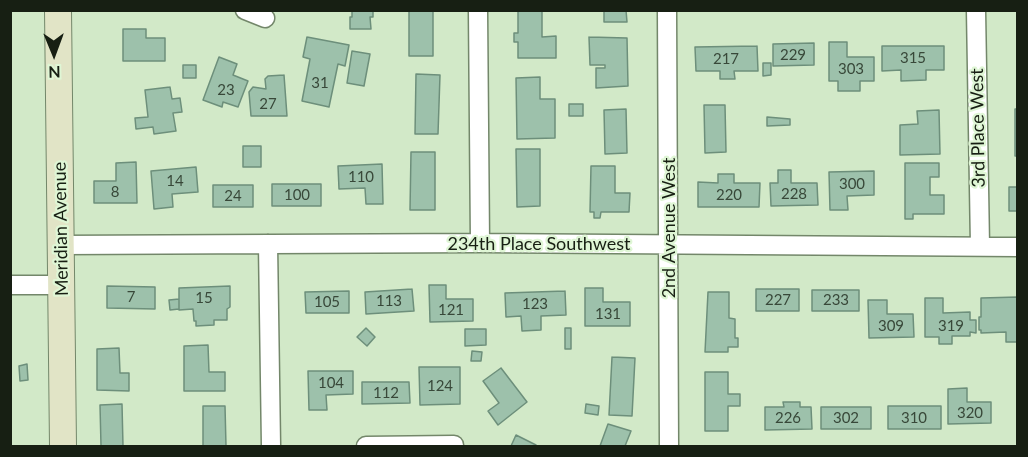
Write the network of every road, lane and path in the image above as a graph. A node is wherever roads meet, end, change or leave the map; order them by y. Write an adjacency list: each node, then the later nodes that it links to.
1 (58, 10): 10 (main road, Meridian Avenue)
2 (245, 10): 6 (street)
3 (478, 10): 7 (street)
4 (667, 10): 9 (street, 2nd Avenue West)
5 (976, 10): 11 (street, 3rd Place West)
6 (265, 18)
7 (480, 243): 8 (street, 234th Place Southwest); 9 (street, 234th Place Southwest)
8 (268, 244): 10 (street, 234th Place Southwest); 17 (street)
9 (669, 244): 11 (street, 234th Place Southwest); 19 (street, 2nd Avenue West)
10 (61, 245): 14 (main road, Meridian Avenue)
11 (980, 246): 12 (street, 234th Place Southwest)
12 (1017, 247)
13 (10, 285): 14 (street)
14 (61, 285): 16 (main road, Meridian Avenue)
15 (454, 445): 18 (street)
16 (63, 447)
17 (271, 447)
18 (366, 447)
19 (669, 447)

